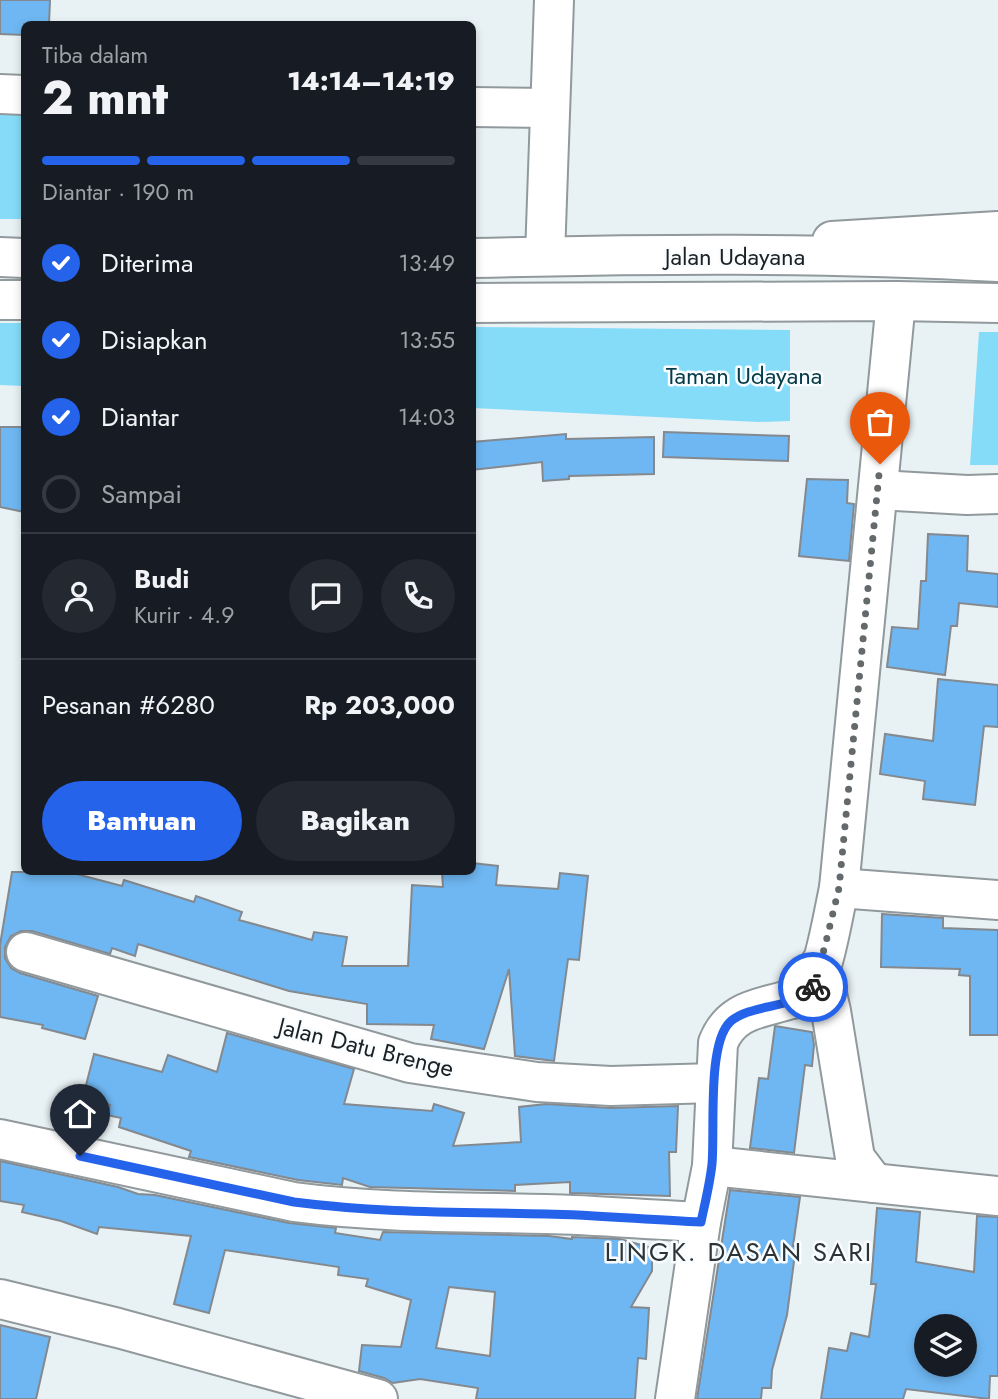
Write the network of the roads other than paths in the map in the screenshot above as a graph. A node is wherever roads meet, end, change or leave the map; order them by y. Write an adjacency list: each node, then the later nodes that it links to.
1 (554, 0): 5 (street)
2 (0, 94): 3 (street)
3 (21, 95)
4 (476, 107): 5 (street)
5 (549, 108): 10 (street)
6 (998, 231): 10 (street)
7 (0, 239): 8 (street)
8 (21, 240)
9 (476, 241): 10 (street)
10 (549, 246): 12 (street, Jalan Udayana); 14 (street, Jalan Udayana); 17 (street)
11 (0, 257): 13 (street)
12 (476, 257)
13 (21, 258)
14 (998, 262)
15 (0, 300): 16 (street)
16 (21, 300)
17 (561, 301): 18 (street, Jalan Udayana); 19 (street, Jalan Udayana)
18 (896, 301): 20 (street, Jalan Udayana); 21 (street)
19 (476, 303)
20 (998, 303)
21 (878, 490): 22 (street); 23 (street)
22 (998, 494)
23 (839, 888): 24 (street); 26 (street)
24 (998, 900)
25 (26, 952): 27 (street, Jalan Datu Brenge)
26 (820, 964): 27 (street); 30 (street)
27 (715, 1083): 29 (street)
28 (0, 1139): 32 (street)
29 (712, 1166): 30 (street); 32 (street)
30 (874, 1183): 31 (street)
31 (998, 1196)
32 (701, 1222): 35 (street)
33 (0, 1299): 34 (street)
34 (378, 1399)
35 (675, 1399)

